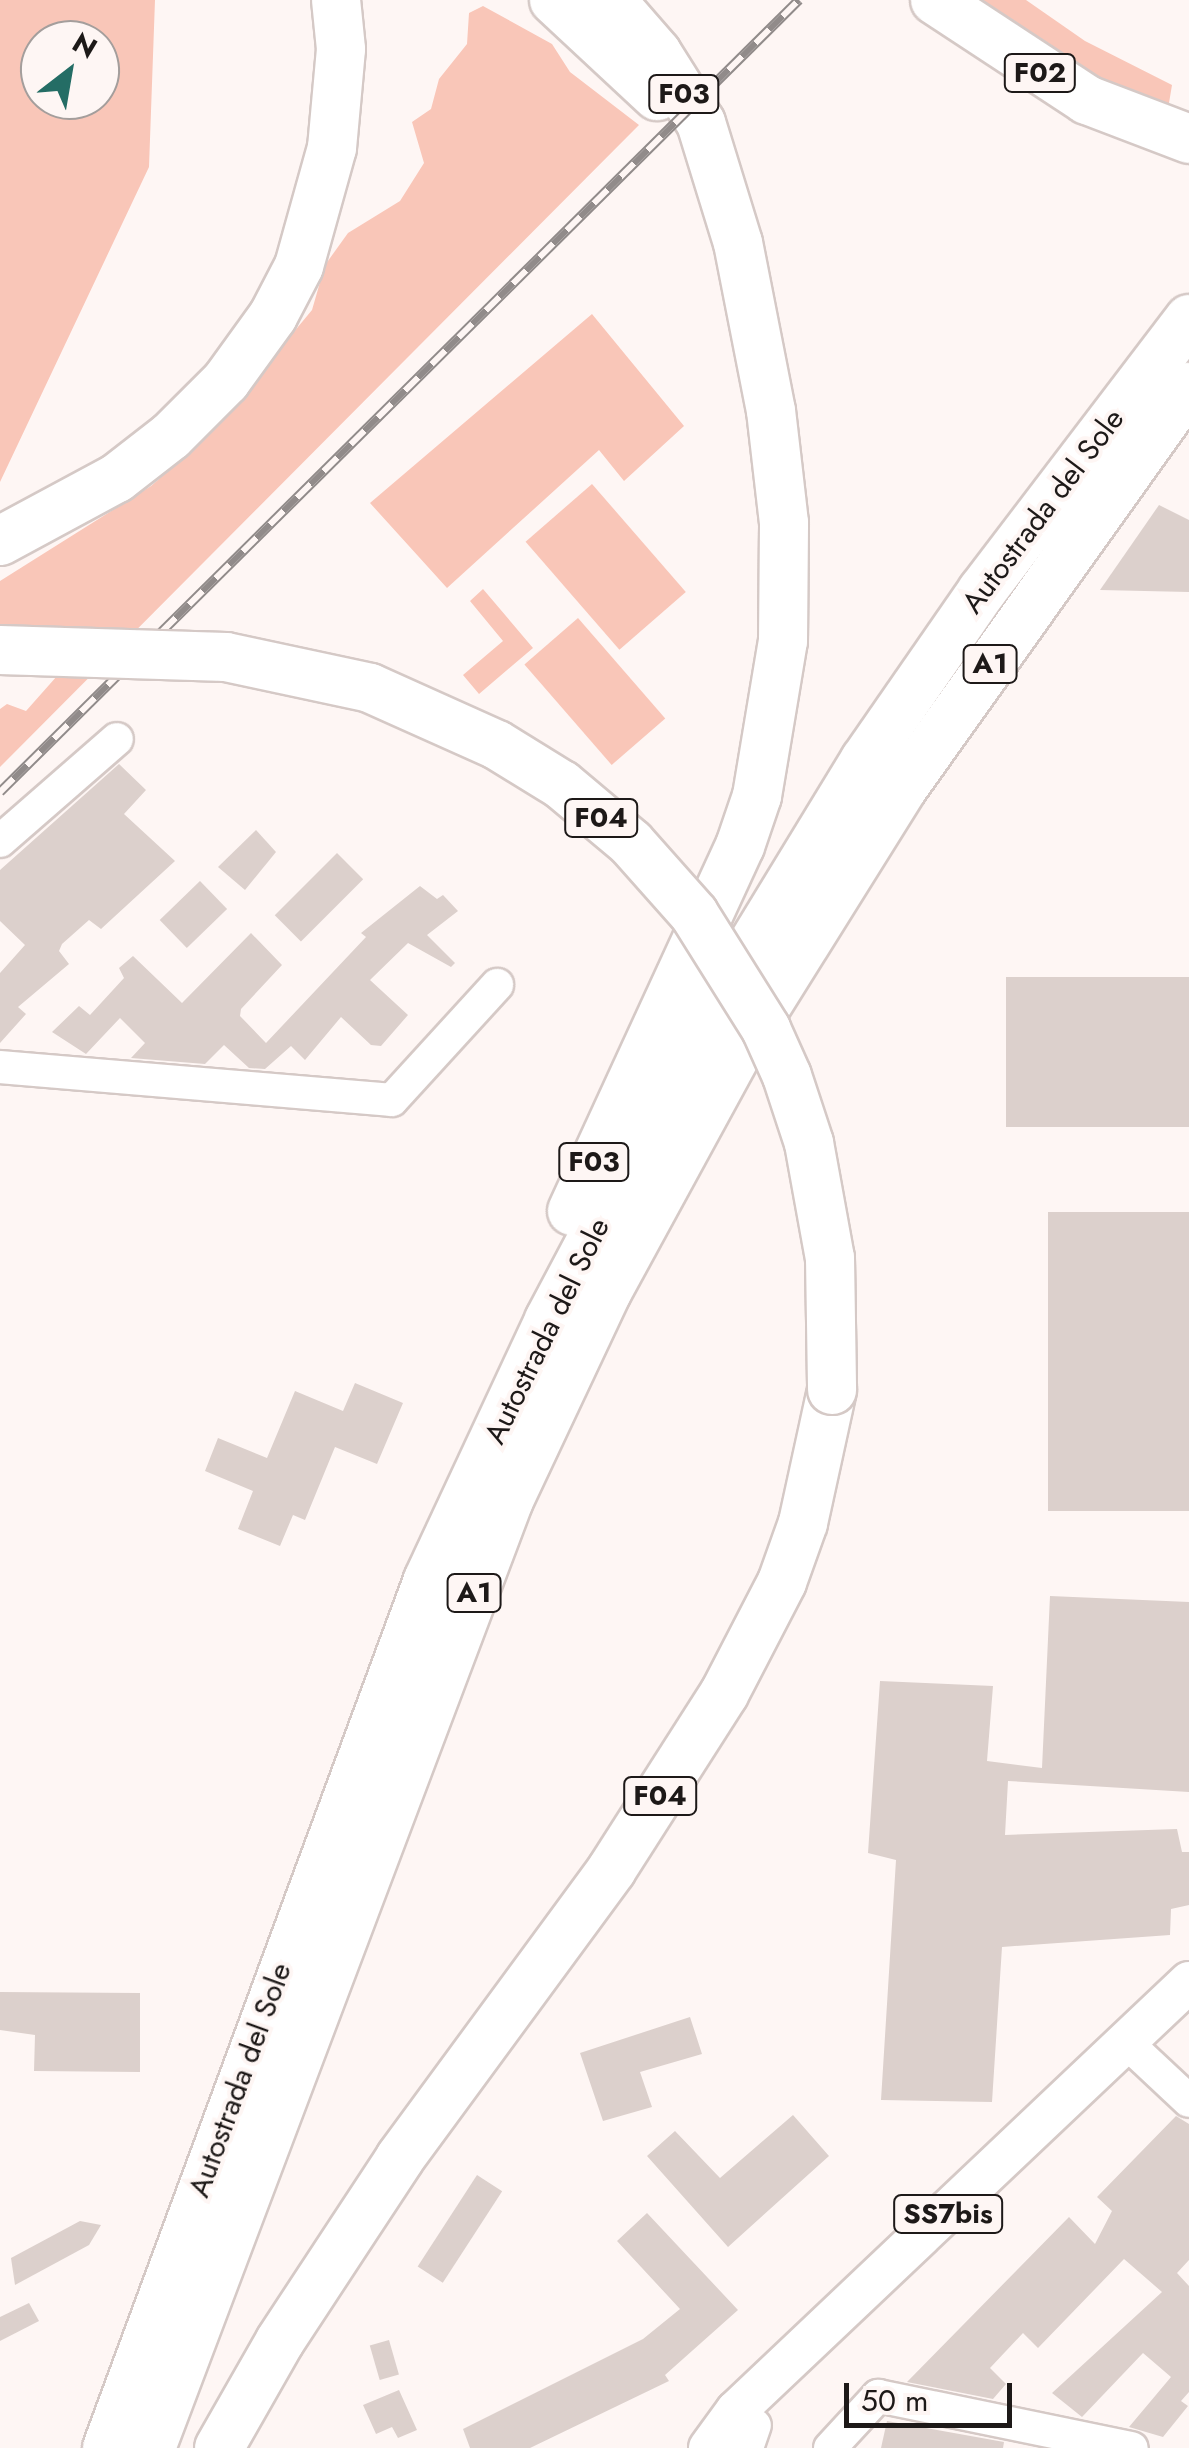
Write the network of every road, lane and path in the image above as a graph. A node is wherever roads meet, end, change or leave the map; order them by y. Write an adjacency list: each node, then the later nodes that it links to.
1 (336, 0): 11 (highway)
2 (554, 0): 6 (highway)
3 (612, 0): 6 (highway, F03)
4 (935, 0): 5 (highway, F02)
5 (1172, 134)
6 (726, 206): 17 (highway, F03)
7 (1189, 318): 17 (highway, Autostrada del Sole / A1)
8 (1189, 387): 10 (highway, Autostrada del Sole / A1)
9 (1189, 427): 10 (highway)
10 (1078, 538): 24 (highway, Autostrada del Sole / A1)
11 (0, 541)
12 (0, 650): 25 (highway, F04, bridge)
13 (117, 739): 14 (street)
14 (0, 841)
15 (497, 985): 16 (street)
16 (0, 1067)
17 (449, 1535): 23 (highway, Autostrada del Sole / A1)
18 (1189, 1982): 20 (main road, SS7bis)
19 (1189, 2014): 20 (main road, SS7bis)
20 (1134, 2050): 21 (street); 22 (main road, SS7bis); 26 (main road, SS7bis)
21 (1189, 2101)
22 (751, 2436): 26 (main road, SS7bis)
23 (107, 2448)
24 (151, 2448)
25 (219, 2448)
26 (711, 2448)
27 (830, 2448): 28 (street)
28 (1132, 2448)

